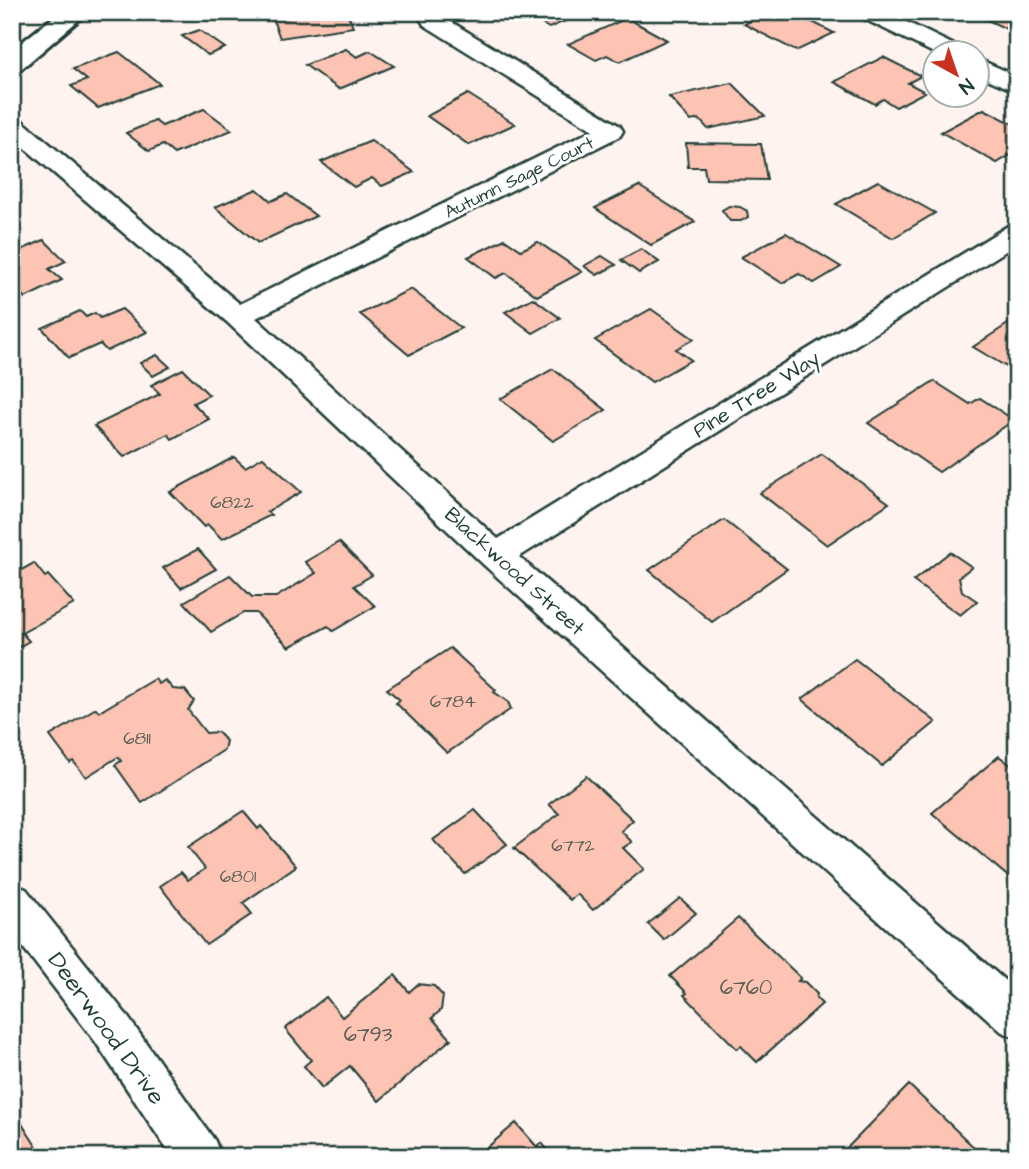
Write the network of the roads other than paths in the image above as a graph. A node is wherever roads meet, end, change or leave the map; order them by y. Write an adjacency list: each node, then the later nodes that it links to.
1 (49, 12): 6 (street)
2 (76, 12): 7 (street)
3 (868, 12): 5 (street)
4 (432, 20): 12 (street, Autumn Sage Court)
5 (921, 38)
6 (12, 40)
7 (12, 63)
8 (990, 72): 9 (street)
9 (1017, 85)
10 (12, 124): 12 (street, Blackwood Street)
11 (1017, 232): 13 (street, Pine Tree Way)
12 (237, 316): 13 (street, Blackwood Street)
13 (496, 556): 15 (street, Blackwood Street)
14 (12, 902): 16 (street, Deerwood Drive)
15 (1017, 1018)
16 (199, 1157)

